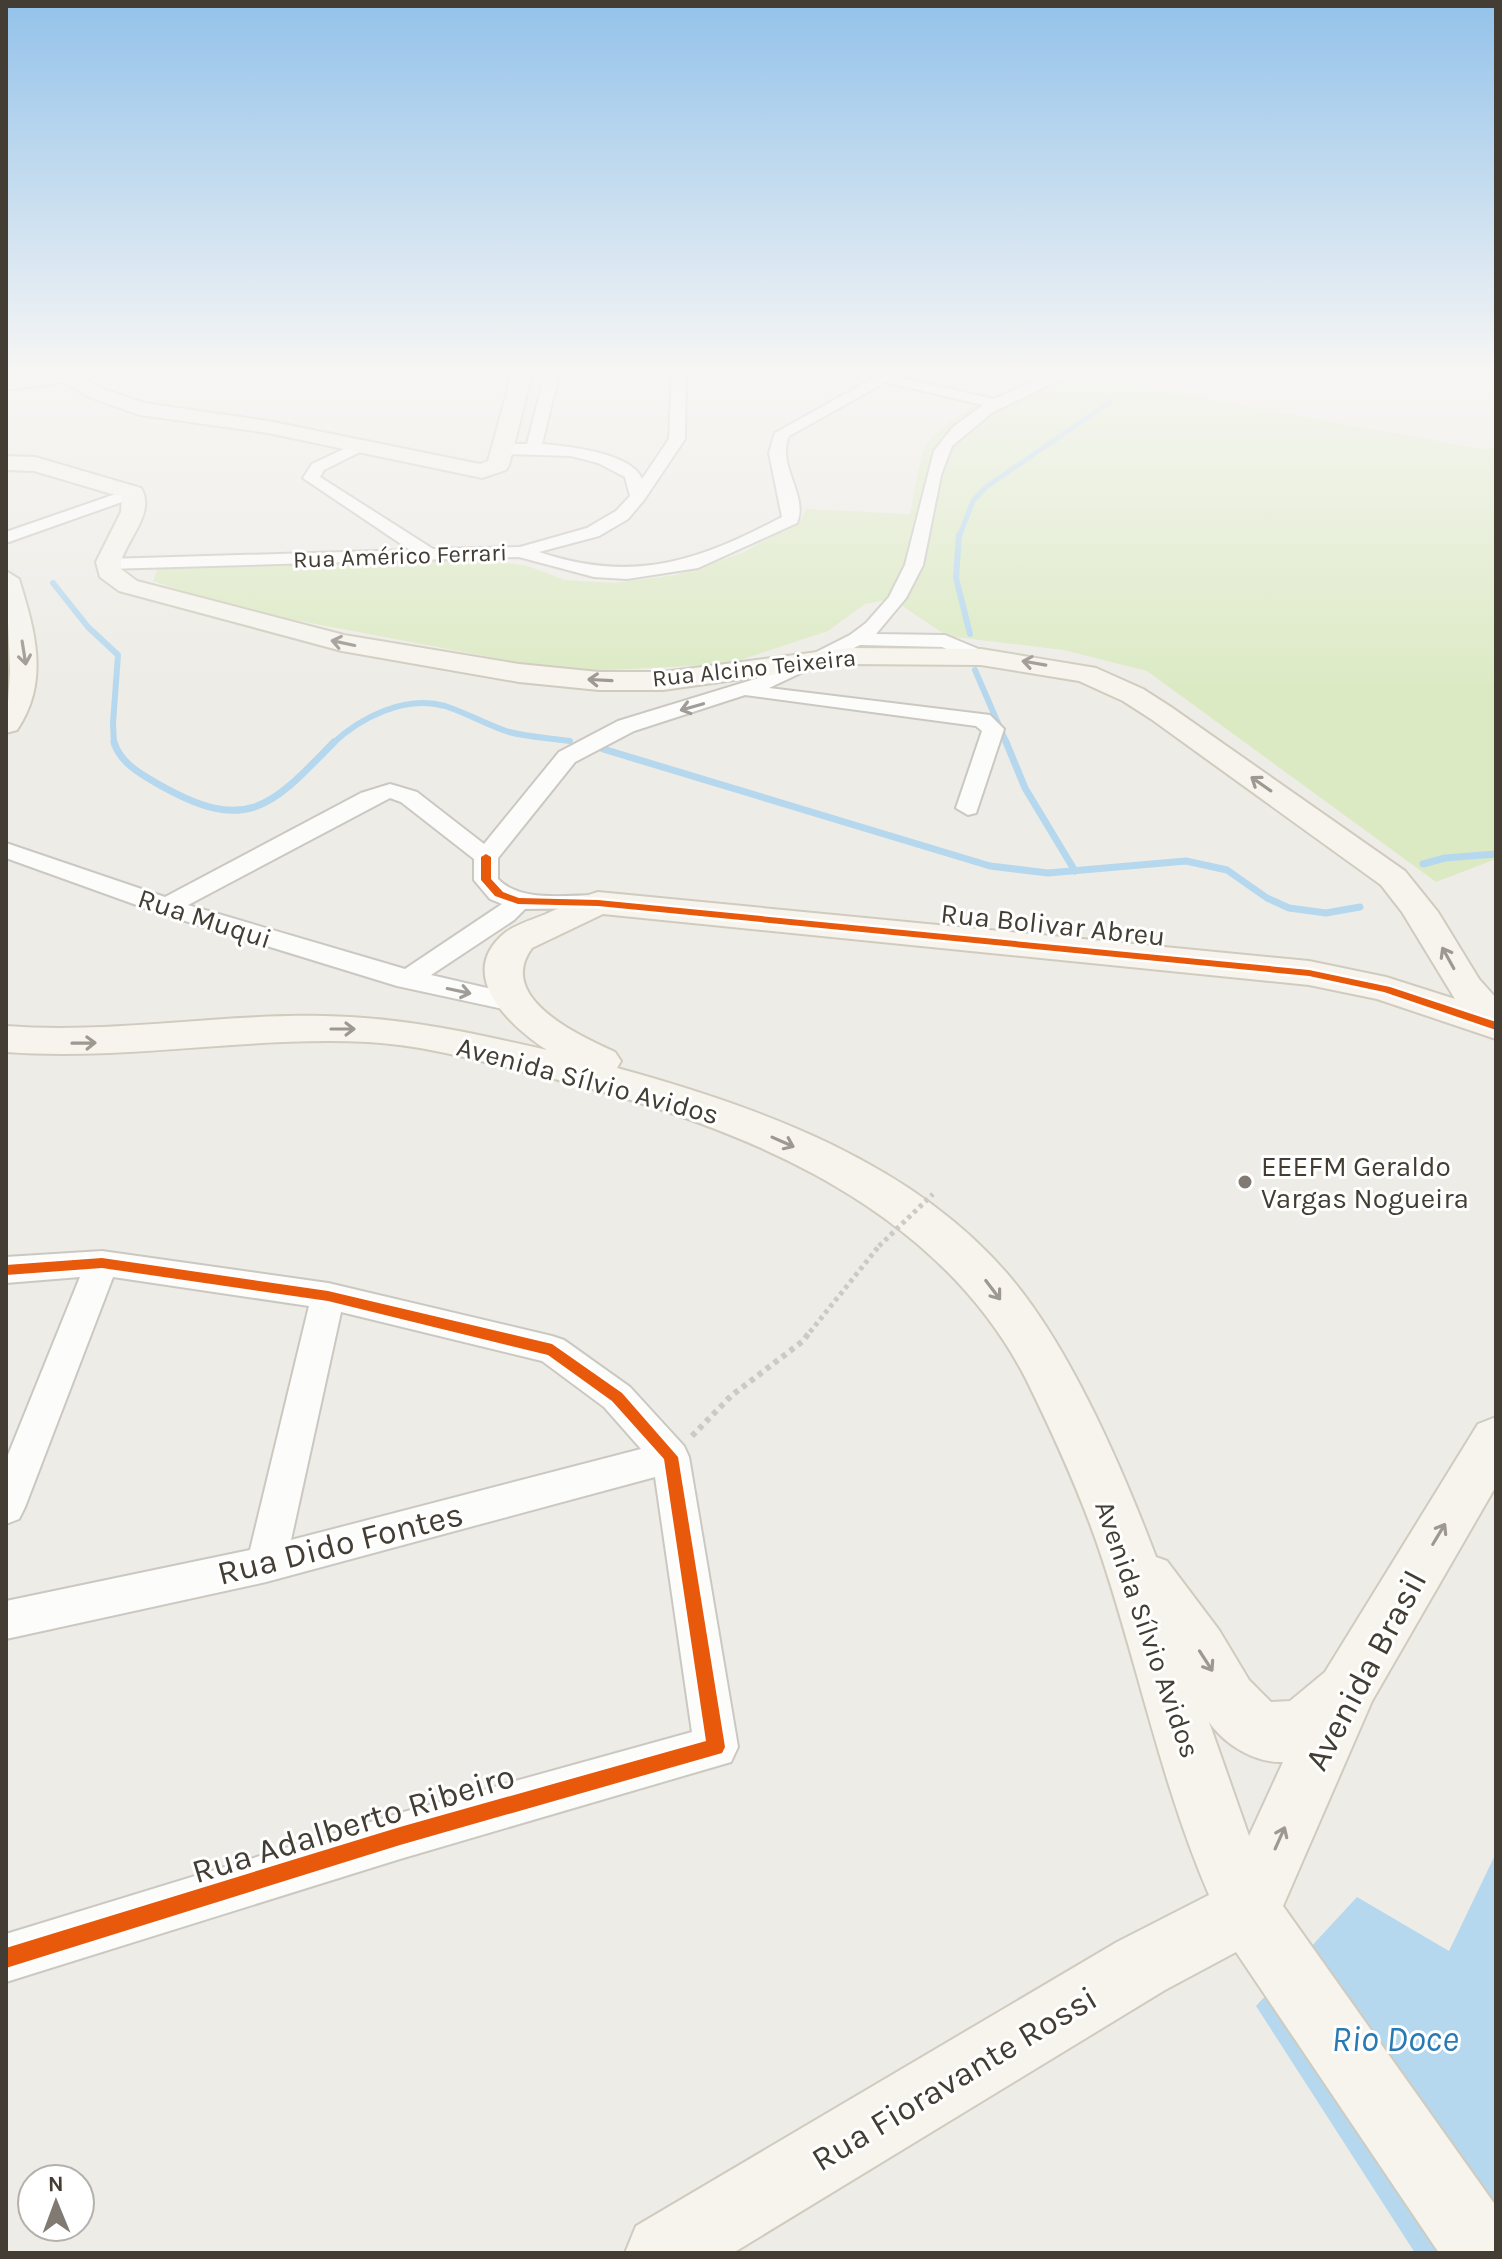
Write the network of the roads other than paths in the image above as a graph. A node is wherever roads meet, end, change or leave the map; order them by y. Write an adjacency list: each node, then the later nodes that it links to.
1 (74, 475): 7 (main road)
2 (313, 475): 11 (street)
3 (633, 475): 8 (street)
4 (653, 475): 8 (street)
5 (783, 475): 10 (street, Rua Américo Ferrari)
6 (934, 475): 14 (street)
7 (133, 493): 9 (street); 12 (main road)
8 (638, 497): 10 (street)
9 (6, 538)
10 (521, 552): 11 (street, Rua Américo Ferrari)
11 (430, 555): 12 (street, Rua Américo Ferrari)
12 (107, 564): 18 (main road, Rua Alcino Teixeira, one-way to 12)
13 (6, 579): 20 (main road, one-way to 20)
14 (907, 584): 15 (street); 16 (street)
15 (857, 639): 16 (street); 18 (street)
16 (945, 641): 17 (street)
17 (981, 657): 18 (main road, Rua Alcino Teixeira); 28 (main road, Rua Alcino Teixeira, one-way to 17)
18 (816, 659): 19 (street)
19 (747, 691): 21 (street); 23 (street, one-way to 23)
20 (6, 724)
21 (968, 808)
22 (6, 850): 24 (street, Rua Muqui)
23 (486, 857): 24 (street); 25 (street)
24 (165, 907): 26 (street, Rua Muqui)
25 (514, 919): 26 (street); 27 (main road); 29 (main road, Rua Bolivar Abreu)
26 (406, 980): 27 (street, Rua Muqui, one-way to 27)
27 (512, 1002): 31 (main road)
28 (1496, 1018)
29 (1496, 1026)
30 (6, 1039): 31 (main road, Avenida Sílvio Avidos, one-way to 31)
31 (733, 1120): 38 (main road, Avenida Sílvio Avidos, one-way to 38)
32 (102, 1263): 33 (street); 34 (street); 37 (street)
33 (6, 1270)
34 (328, 1296): 36 (street); 39 (street)
35 (1496, 1439): 41 (main road, Avenida Brasil, one-way to 35)
36 (671, 1457): 39 (street, Rua Dido Fontes); 43 (street, Rua Adalberto Ribeiro)
37 (6, 1507)
38 (1127, 1552): 41 (main road, one-way to 41); 42 (main road, Avenida Sílvio Avidos)
39 (266, 1564): 40 (street, Rua Dido Fontes)
40 (6, 1620)
41 (1351, 1681): 42 (main road, Avenida Brasil, one-way to 41)
42 (1248, 1910): 44 (main road, Rua Fioravante Rossi); 45 (main road, Avenida Sílvio Avidos)
43 (6, 1958)
44 (663, 2253)
45 (1484, 2253)

